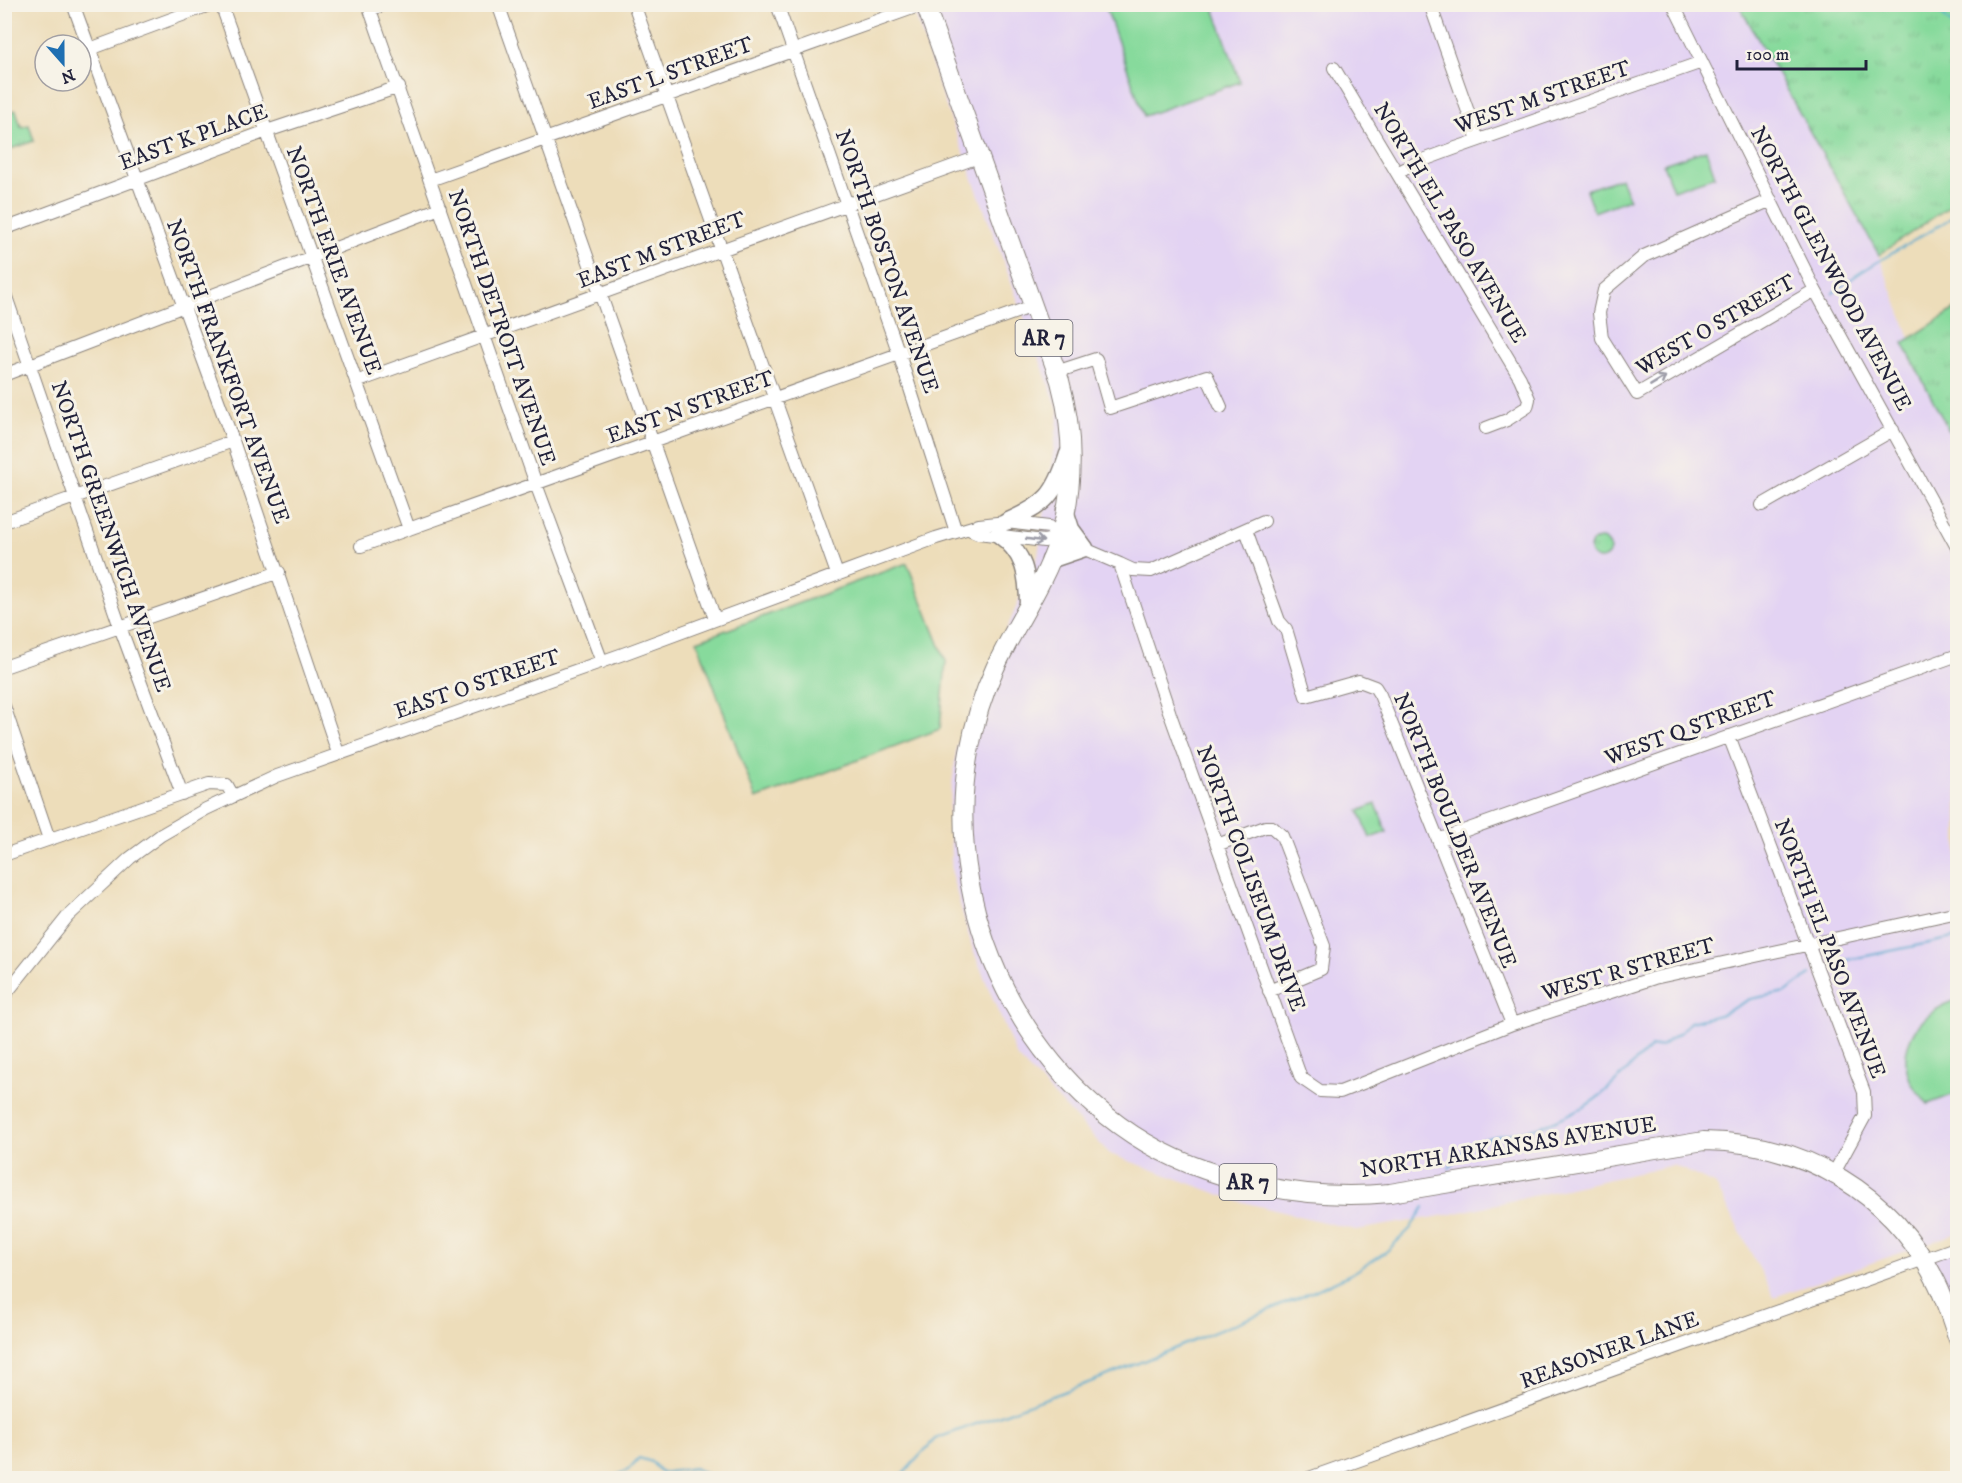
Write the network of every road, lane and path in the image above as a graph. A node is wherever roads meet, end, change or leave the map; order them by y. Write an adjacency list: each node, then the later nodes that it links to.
1 (73, 4): 12 (street, NORTH FRANKFORT AVENUE)
2 (212, 4): 13 (street)
3 (221, 4): 20 (street, NORTH ERIE AVENUE)
4 (385, 4): 11 (street)
5 (498, 4): 21 (street)
6 (634, 4): 19 (street)
7 (777, 4): 14 (street, NORTH BOSTON AVENUE)
8 (925, 4): 14 (street, EAST L STREET); 23 (highway, NORTH ARKANSAS AVENUE / AR 7)
9 (1430, 4): 22 (street)
10 (1673, 4): 16 (street, NORTH GLENWOOD AVENUE)
11 (369, 7): 18 (street, NORTH DETROIT AVENUE)
12 (84, 33)
13 (93, 48)
14 (793, 50): 19 (street, EAST L STREET); 28 (street, NORTH BOSTON AVENUE)
15 (93, 57): 25 (street, NORTH FRANKFORT AVENUE)
16 (1702, 62): 22 (street, WEST M STREET); 27 (street, NORTH GLENWOOD AVENUE)
17 (1334, 68): 24 (street, NORTH EL PASO AVENUE)
18 (399, 87): 20 (street, EAST K PLACE); 26 (street, NORTH DETROIT AVENUE)
19 (666, 96): 21 (street, EAST L STREET); 31 (street)
20 (267, 131): 25 (street, EAST K PLACE); 32 (street, NORTH ERIE AVENUE)
21 (544, 139): 26 (street, EAST L STREET); 35 (street)
22 (1478, 140): 24 (street, WEST M STREET)
23 (981, 156): 28 (street, EAST M STREET); 36 (highway, NORTH ARKANSAS AVENUE / AR 7)
24 (1397, 173): 46 (street, NORTH EL PASO AVENUE)
25 (137, 179): 30 (street, EAST K PLACE); 37 (street, NORTH FRANKFORT AVENUE)
26 (430, 180): 29 (street, NORTH DETROIT AVENUE)
27 (1772, 200): 33 (street, NORTH GLENWOOD AVENUE); 33 (street, WEST O STREET, one-way to 33)
28 (846, 203): 31 (street, EAST M STREET); 39 (street, NORTH BOSTON AVENUE)
29 (440, 208): 32 (street); 38 (street, NORTH DETROIT AVENUE)
30 (4, 229)
31 (720, 249): 35 (street, EAST M STREET); 44 (street)
32 (311, 259): 37 (street); 43 (street, NORTH ERIE AVENUE)
33 (1815, 290): 47 (street, NORTH GLENWOOD AVENUE)
34 (4, 291): 40 (street, NORTH GREENWICH AVENUE)
35 (600, 295): 38 (street, EAST M STREET); 49 (street)
36 (1033, 306): 39 (street, EAST N STREET); 41 (highway, NORTH ARKANSAS AVENUE / AR 7)
37 (182, 307): 40 (street); 48 (street, NORTH FRANKFORT AVENUE)
38 (484, 336): 43 (street, EAST M STREET); 51 (street, NORTH DETROIT AVENUE)
39 (899, 354): 44 (street, EAST N STREET); 60 (street, NORTH BOSTON AVENUE)
40 (31, 365): 42 (street); 52 (street, NORTH GREENWICH AVENUE)
41 (1056, 372): 45 (street); 50 (highway, NORTH ARKANSAS AVENUE / AR 7)
42 (4, 375)
43 (356, 382): 58 (street, NORTH ERIE AVENUE)
44 (772, 399): 49 (street, EAST N STREET); 68 (street)
45 (1221, 407)
46 (1486, 428)
47 (1893, 430): 53 (street); 64 (street, NORTH GLENWOOD AVENUE)
48 (233, 441): 52 (street); 67 (street, NORTH FRANKFORT AVENUE)
49 (652, 442): 51 (street, EAST N STREET); 70 (street)
50 (1071, 448): 54 (highway, NORTH ARKANSAS AVENUE / AR 7); 57 (main road)
51 (536, 484): 58 (street, EAST N STREET); 73 (street, NORTH DETROIT AVENUE)
52 (76, 498): 56 (street); 71 (street, NORTH GREENWICH AVENUE)
53 (1762, 505)
54 (1065, 510): 61 (highway, NORTH ARKANSAS AVENUE / AR 7); 63 (main road)
55 (1264, 521): 59 (street)
56 (4, 522)
57 (1002, 528): 60 (street, EAST O STREET); 61 (street, EAST O STREET); 69 (main road)
58 (409, 529): 62 (street, EAST N STREET)
59 (1246, 530): 66 (street); 81 (street, NORTH BOULDER AVENUE)
60 (956, 532): 68 (street, EAST O STREET)
61 (1059, 538): 63 (street, EAST O STREET); 65 (highway, NORTH ARKANSAS AVENUE / AR 7)
62 (361, 546)
63 (1085, 548): 65 (main road); 66 (street, EAST O STREET)
64 (1958, 549)
65 (1050, 560): 69 (highway, NORTH ARKANSAS AVENUE / AR 7)
66 (1120, 564): 82 (street, NORTH COLISEUM DRIVE)
67 (279, 572): 71 (street); 77 (street, NORTH FRANKFORT AVENUE)
68 (837, 574): 70 (street, EAST O STREET)
69 (1028, 607): 90 (highway, NORTH ARKANSAS AVENUE / AR 7)
70 (715, 619): 73 (street, EAST O STREET)
71 (120, 627): 74 (street); 78 (street, NORTH GREENWICH AVENUE)
72 (1958, 655): 76 (street, WEST Q STREET)
73 (602, 662): 77 (street, EAST O STREET)
74 (4, 667)
75 (4, 706): 80 (street)
76 (1729, 736): 81 (street, WEST Q STREET); 85 (street, NORTH EL PASO AVENUE)
77 (338, 753): 79 (street, EAST O STREET)
78 (182, 794): 79 (street); 80 (street)
79 (233, 796): 87 (street, EAST O STREET)
80 (49, 839): 83 (street)
81 (1438, 840): 88 (street, NORTH BOULDER AVENUE)
82 (1217, 845): 86 (street, NORTH COLISEUM DRIVE); 86 (street)
83 (4, 855)
84 (1958, 912): 85 (street, WEST R STREET)
85 (1806, 944): 88 (street, WEST R STREET); 90 (street, NORTH EL PASO AVENUE)
86 (1269, 991): 89 (street, NORTH COLISEUM DRIVE)
87 (4, 996)
88 (1512, 1024): 89 (street, WEST R STREET)
89 (1320, 1091)
90 (1834, 1173): 92 (highway, NORTH ARKANSAS AVENUE / AR 7)
91 (1958, 1247): 92 (street, REASONER LANE)
92 (1924, 1258): 93 (highway, NORTH ARKANSAS AVENUE / AR 7); 94 (street, REASONER LANE)
93 (1958, 1339)
94 (1309, 1479)

